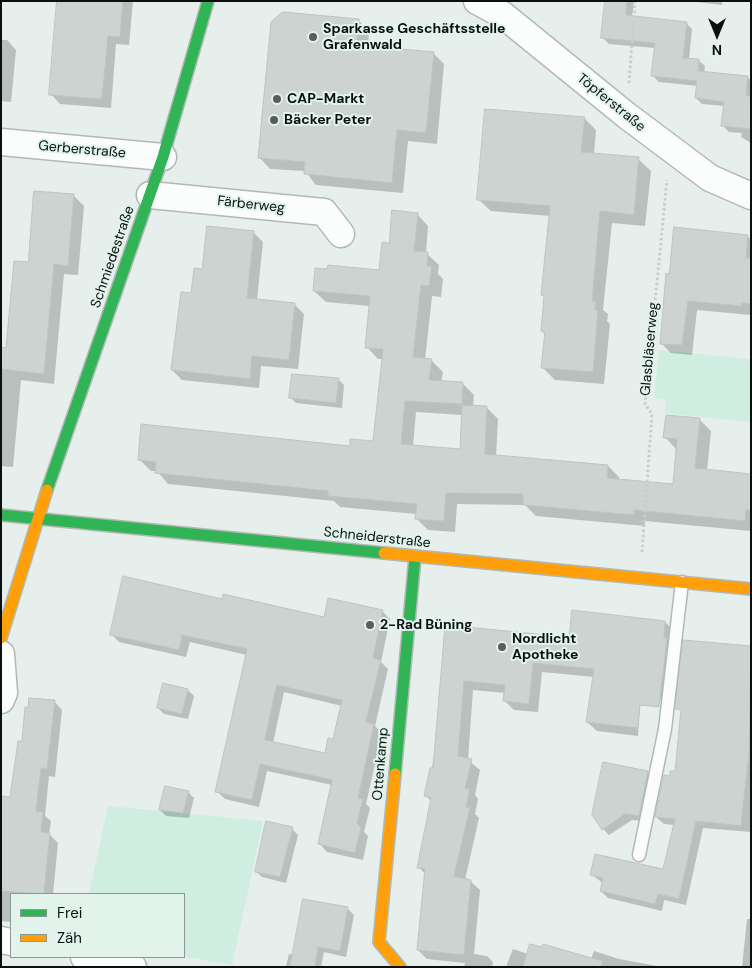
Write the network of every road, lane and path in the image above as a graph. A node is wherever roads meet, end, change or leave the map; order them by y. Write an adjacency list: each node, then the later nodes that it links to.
1 (208, 1): 7 (street, Schmiedestraße)
2 (477, 1): 4 (street, Töpferstraße)
3 (635, 1): 4 (path)
4 (626, 115): 6 (street, Töpferstraße)
5 (1, 142): 7 (street, Gerberstraße)
6 (670, 149): 9 (street, Töpferstraße); 14 (path, Glasbläserweg)
7 (163, 157): 8 (street, Schmiedestraße)
8 (150, 195): 10 (street, Färberweg); 12 (street, Schmiedestraße)
9 (751, 196)
10 (341, 234)
11 (1, 515): 12 (street, Schneiderstraße)
12 (37, 519): 13 (street, Schneiderstraße); 17 (street, Schmiedestraße)
13 (415, 557): 14 (street, Schneiderstraße); 23 (street, Ottenkamp)
14 (640, 578): 15 (street, Schneiderstraße)
15 (682, 582): 16 (street, Schneiderstraße); 20 (lane)
16 (751, 589)
17 (1, 638)
18 (1, 654): 19 (street)
19 (1, 700)
20 (639, 855)
21 (89, 958): 22 (street)
22 (133, 967)
23 (400, 967)

